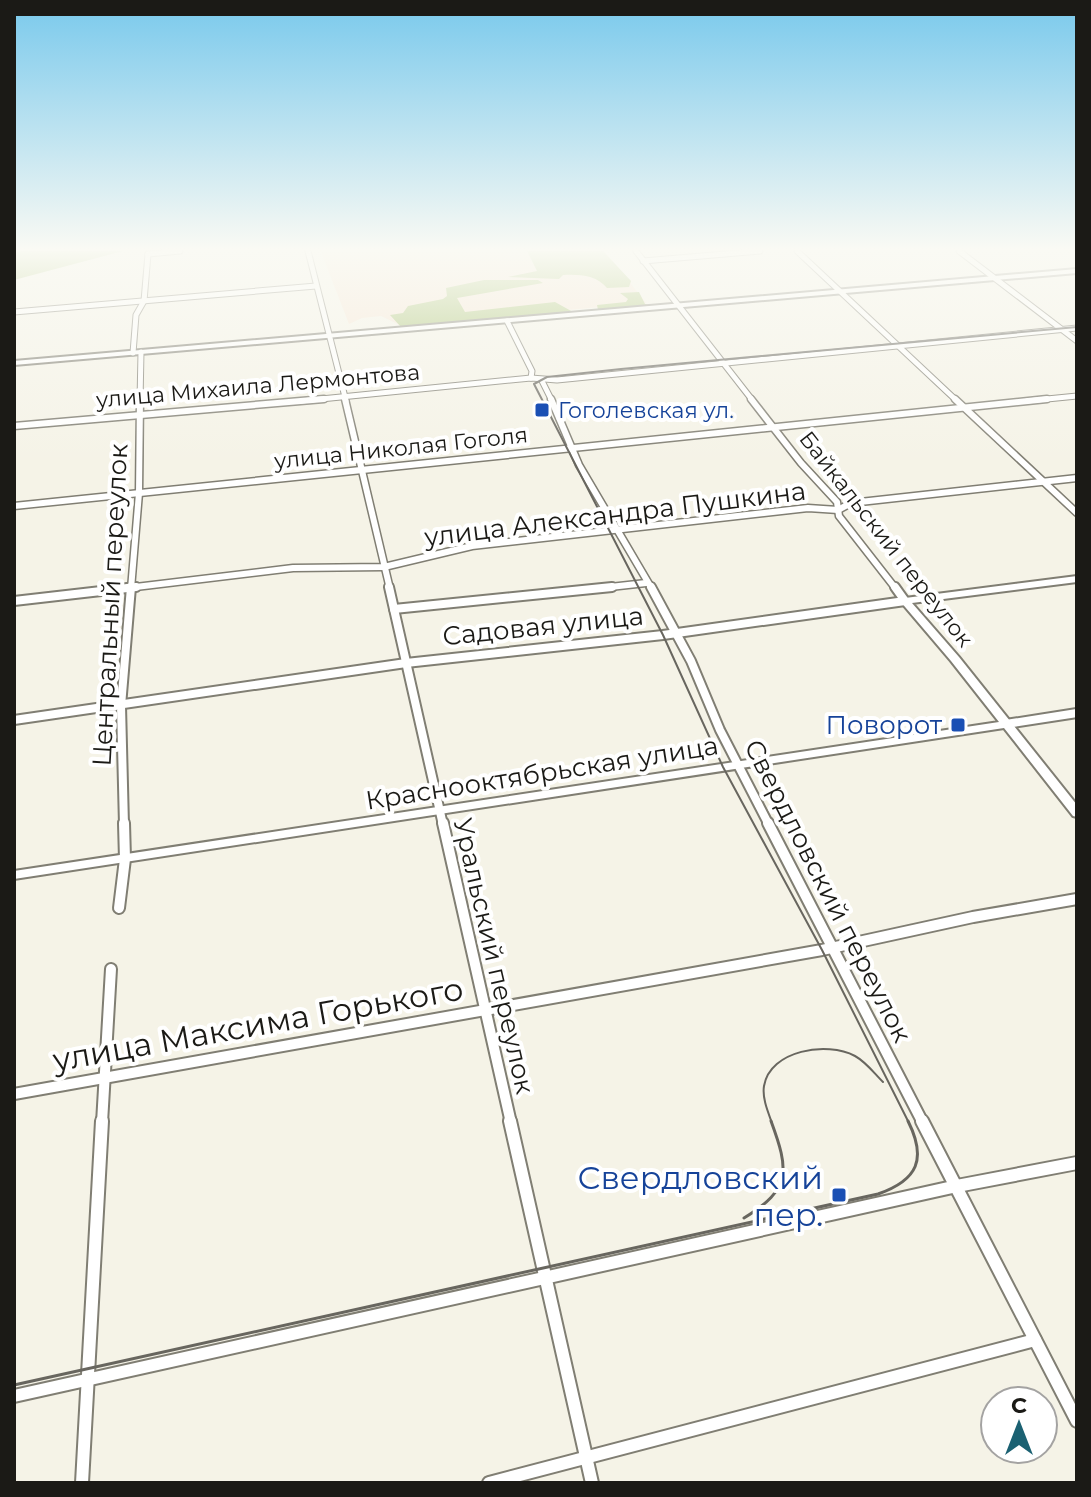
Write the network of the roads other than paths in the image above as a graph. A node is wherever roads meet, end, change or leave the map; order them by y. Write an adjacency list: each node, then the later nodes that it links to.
1 (136, 321): 12 (street, Центральный переулок)
2 (325, 321): 9 (street, Уральский переулок)
3 (507, 321): 9 (street); 15 (street, Свердловский переулок)
4 (690, 321): 14 (street, Байкальский переулок)
5 (872, 321): 11 (street)
6 (1052, 321): 8 (street)
7 (1077, 328): 8 (street, улица Михаила Лермонтова)
8 (1063, 329): 10 (street); 11 (street, улица Михаила Лермонтова)
9 (329, 336): 12 (street); 16 (street, Уральский переулок)
10 (1077, 341)
11 (898, 344): 14 (street, улица Михаила Лермонтова); 18 (street)
12 (137, 352): 13 (street); 19 (street, Центральный переулок)
13 (14, 363)
14 (722, 363): 15 (street, улица Михаила Лермонтова); 21 (street, Байкальский переулок)
15 (536, 379): 16 (street, улица Михаила Лермонтова); 22 (street, Свердловский переулок)
16 (343, 396): 19 (street, улица Михаила Лермонтова); 23 (street, Уральский переулок)
17 (1077, 396): 18 (street, улица Николая Гоголя)
18 (967, 407): 21 (street, улица Николая Гоголя); 25 (street)
19 (142, 414): 20 (street, улица Михаила Лермонтова); 26 (street, Центральный переулок)
20 (14, 426)
21 (773, 427): 22 (street, улица Николая Гоголя); 28 (street, Байкальский переулок)
22 (570, 450): 23 (street, улица Николая Гоголя); 30 (street, Свердловский переулок)
23 (363, 470): 26 (street, улица Николая Гоголя); 31 (street, Уральский переулок)
24 (1077, 478): 25 (street, улица Александра Пушкина)
25 (1045, 482): 28 (street, улица Александра Пушкина); 29 (street)
26 (139, 493): 27 (street, улица Николая Гоголя); 34 (street, Центральный переулок)
27 (14, 506)
28 (838, 510): 30 (street, улица Александра Пушкина); 36 (street, Байкальский переулок)
29 (1077, 513)
30 (615, 528): 31 (street, улица Александра Пушкина); 33 (street, Свердловский переулок)
31 (384, 567): 34 (street, улица Александра Пушкина); 37 (street, Уральский переулок)
32 (1077, 579): 36 (main road, Садовая улица)
33 (646, 583): 37 (street); 38 (street, Свердловский переулок)
34 (131, 587): 35 (street, улица Александра Пушкина); 40 (street, Центральный переулок)
35 (14, 601)
36 (905, 601): 38 (street, Садовая улица); 43 (main road, Байкальский переулок)
37 (394, 609): 39 (street, Уральский переулок)
38 (676, 633): 39 (street, Садовая улица); 44 (street, Свердловский переулок)
39 (406, 663): 40 (street, Садовая улица); 45 (street, Уральский переулок)
40 (121, 706): 42 (street, Садовая улица); 47 (street, Центральный переулок)
41 (1077, 713): 43 (street, Краснооктябрьская улица)
42 (14, 720)
43 (1006, 724): 44 (main road, Краснооктябрьская улица); 46 (main road, Байкальский переулок)
44 (739, 764): 45 (main road, Краснооктябрьская улица); 51 (street, Свердловский переулок)
45 (439, 812): 47 (main road, Краснооктябрьская улица); 53 (street, Уральский переулок)
46 (1077, 813)
47 (125, 859): 48 (main road, Краснооктябрьская улица); 50 (street, Центральный переулок)
48 (14, 875)
49 (1077, 899): 51 (street, улица Максима Горького)
50 (119, 908)
51 (832, 947): 53 (street, улица Максима Горького); 57 (street, Свердловский переулок)
52 (111, 969): 54 (street)
53 (484, 1010): 54 (street, улица Максима Горького); 58 (street, Уральский переулок)
54 (106, 1077): 55 (street, улица Максима Горького); 60 (street)
55 (14, 1094)
56 (1077, 1163): 57 (street)
57 (957, 1186): 58 (street); 59 (street, Свердловский переулок)
58 (545, 1279): 60 (street); 63 (street, Уральский переулок)
59 (1035, 1340): 62 (street, Свердловский переулок); 63 (street)
60 (88, 1380): 61 (street); 64 (street)
61 (14, 1396)
62 (1077, 1421)
63 (586, 1459): 65 (street); 66 (street, Уральский переулок)
64 (82, 1483)
65 (489, 1483)
66 (592, 1483)

